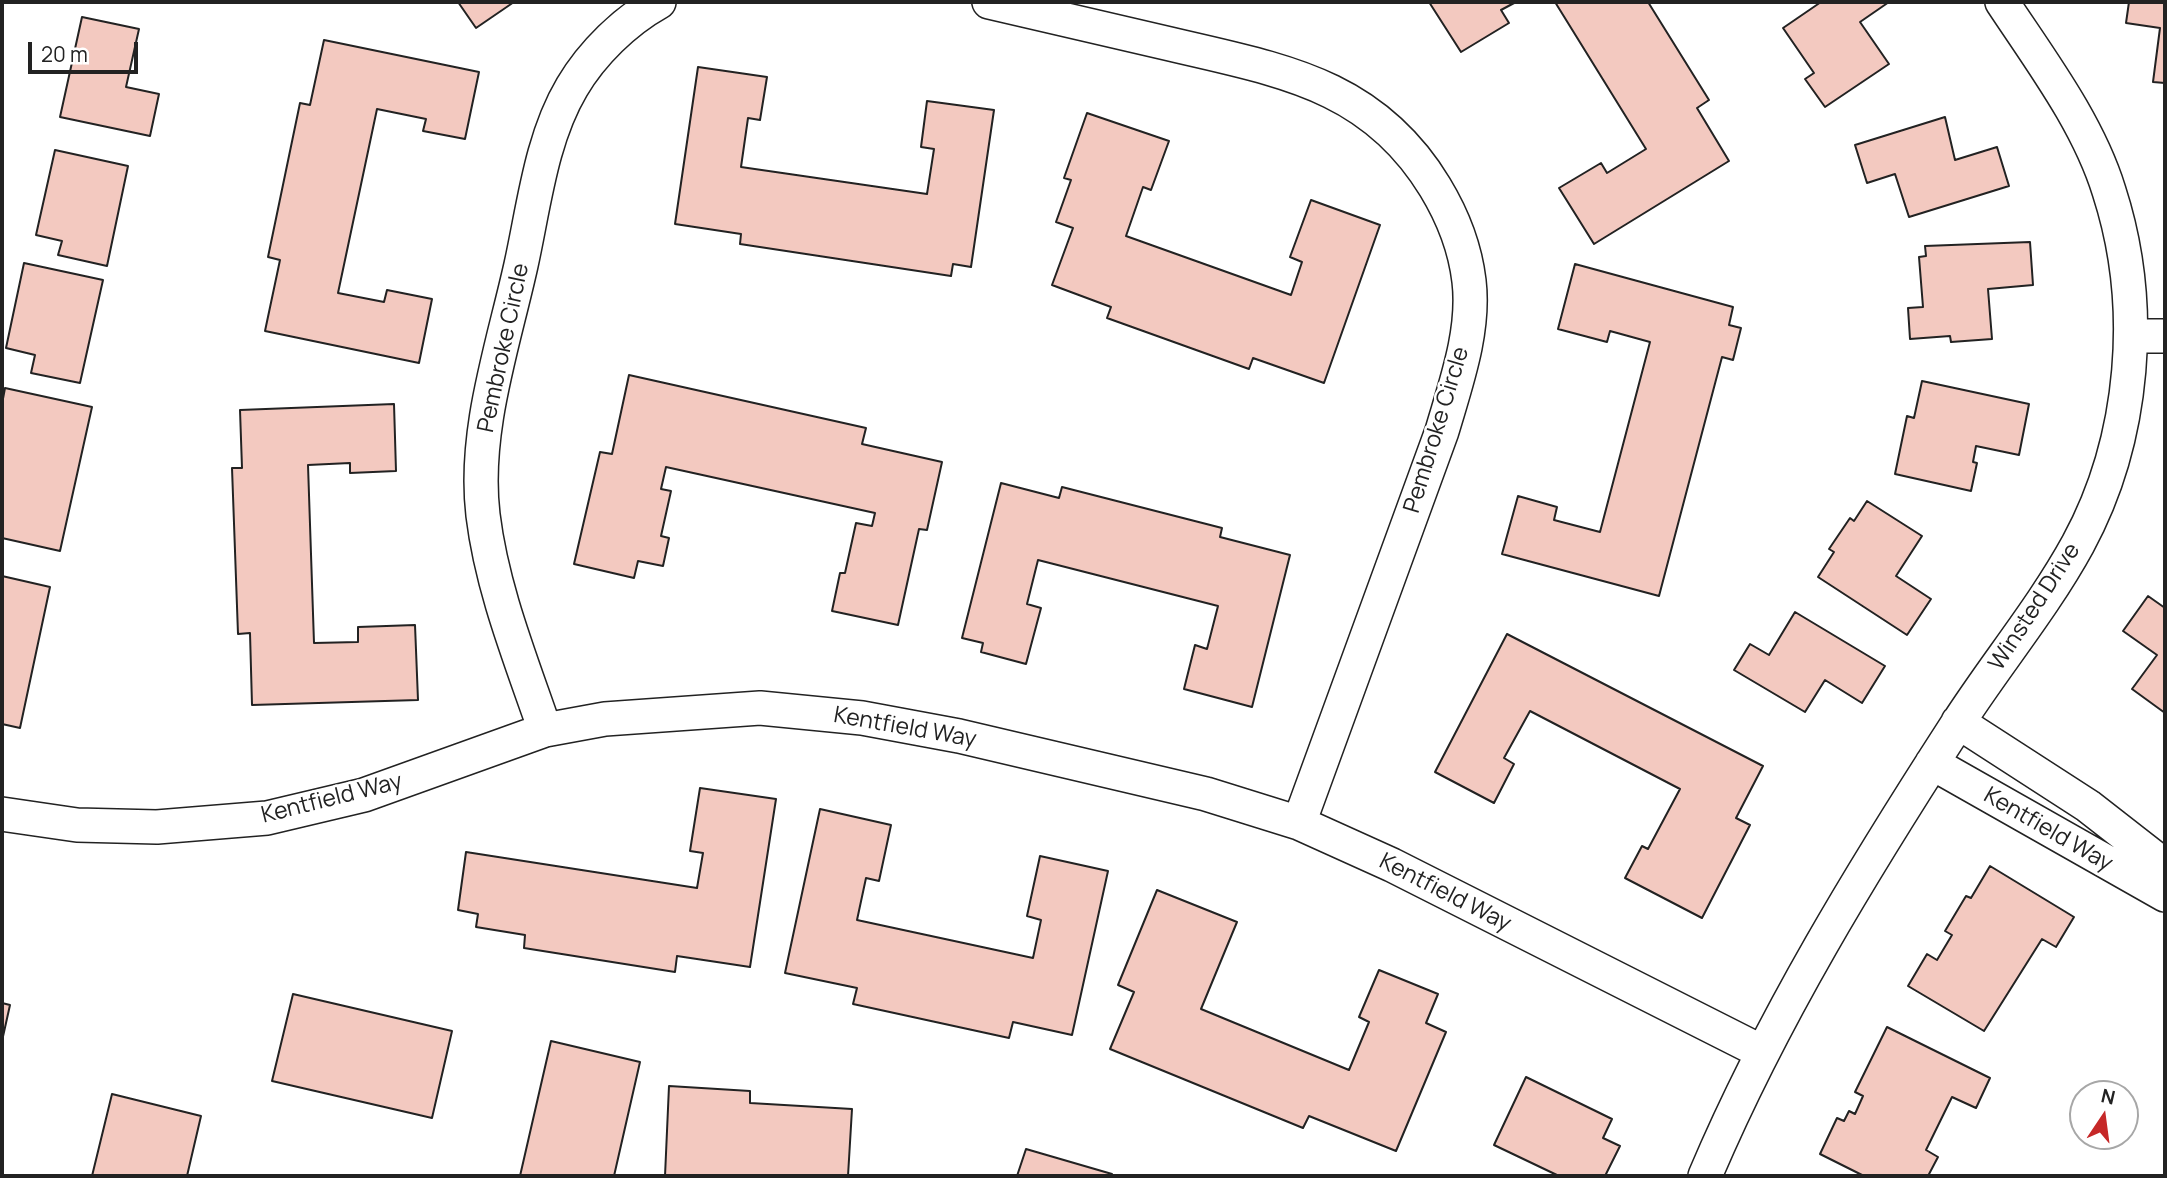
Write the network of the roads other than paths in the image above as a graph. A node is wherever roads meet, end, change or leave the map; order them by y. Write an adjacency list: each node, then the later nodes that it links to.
1 (659, 2): 7 (street, Pembroke Circle)
2 (989, 2): 10 (street, Pembroke Circle)
3 (2002, 2): 4 (street, Winsted Drive)
4 (2132, 336): 5 (street); 6 (street, Winsted Drive)
5 (2165, 336)
6 (1958, 722): 8 (street, Winsted Drive); 11 (street, Kentfield Way)
7 (545, 730): 9 (street, Kentfield Way); 10 (street, Kentfield Way)
8 (1932, 763): 12 (street, Kentfield Way); 13 (street, Winsted Drive)
9 (2, 814)
10 (1299, 823): 13 (street, Kentfield Way)
11 (2165, 866)
12 (2165, 895)
13 (1762, 1052): 14 (street, Winsted Drive)
14 (1705, 1176)

